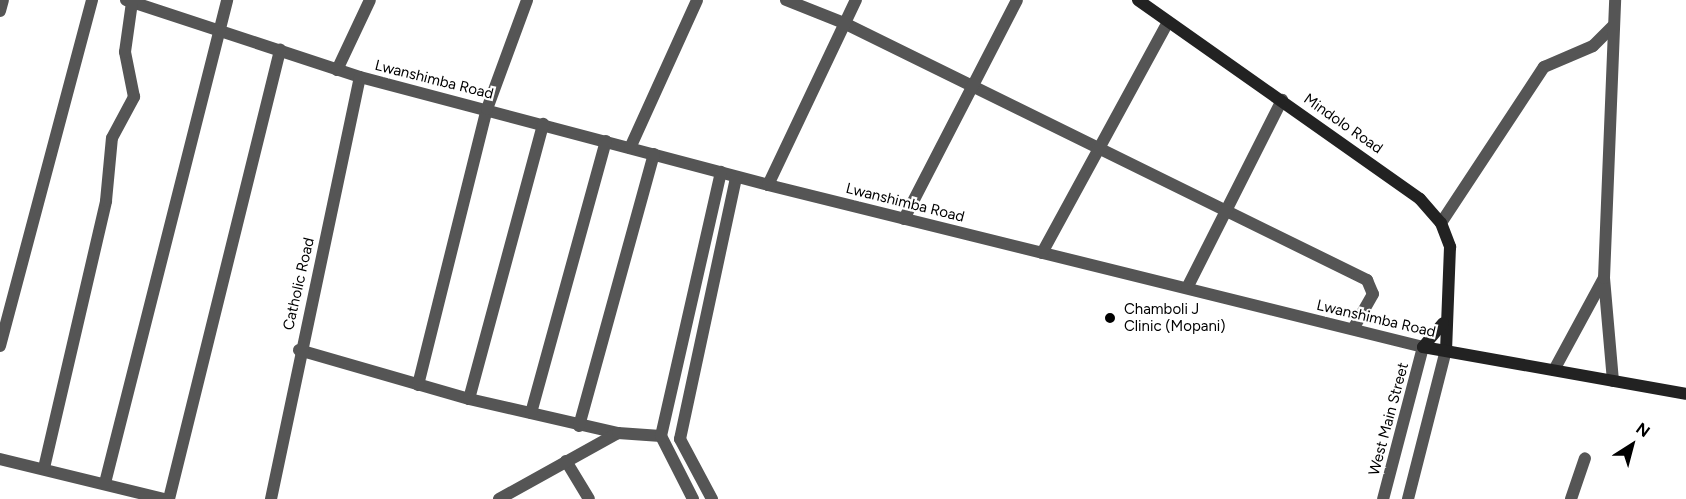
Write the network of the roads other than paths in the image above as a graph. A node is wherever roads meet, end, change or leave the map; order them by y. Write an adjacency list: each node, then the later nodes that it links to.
1 (3, 0): 13 (street)
2 (92, 0): 40 (street)
3 (227, 0): 17 (street)
4 (370, 0): 19 (street)
5 (527, 0): 23 (street)
6 (697, 0): 27 (street)
7 (786, 0): 15 (street)
8 (856, 0): 15 (street)
9 (1017, 0): 21 (street)
10 (1138, 0): 14 (street, Mindolo Road)
11 (1615, 0): 16 (street)
12 (129, 1): 17 (street, Lwanshimba Road); 56 (street)
13 (0, 11)
14 (1168, 22): 22 (street, Mindolo Road); 26 (street)
15 (844, 23): 21 (street); 31 (street)
16 (1612, 26): 34 (street); 36 (street)
17 (216, 28): 18 (street, Lwanshimba Road); 57 (street)
18 (280, 50): 19 (street, Lwanshimba Road); 59 (street)
19 (337, 70): 20 (street, Lwanshimba Road)
20 (360, 77): 23 (street, Lwanshimba Road); 42 (street, Catholic Road)
21 (969, 88): 26 (street); 33 (street)
22 (1282, 100): 32 (street); 34 (street, Mindolo Road)
23 (487, 109): 24 (street, Lwanshimba Road); 46 (street)
24 (543, 124): 25 (street, Lwanshimba Road); 48 (street)
25 (606, 141): 27 (street, Lwanshimba Road); 49 (street)
26 (1098, 147): 32 (street); 35 (street)
27 (630, 148): 28 (street, Lwanshimba Road)
28 (654, 154): 29 (street, Lwanshimba Road); 50 (street)
29 (721, 172): 30 (street, Lwanshimba Road); 52 (street)
30 (736, 177): 31 (street, Lwanshimba Road); 64 (street)
31 (768, 185): 33 (street, Lwanshimba Road)
32 (1226, 210): 37 (street); 39 (street)
33 (904, 219): 35 (street, Lwanshimba Road)
34 (1441, 223): 38 (street)
35 (1042, 253): 37 (street, Lwanshimba Road)
36 (1604, 278): 44 (street); 45 (street)
37 (1187, 288): 39 (street, Lwanshimba Road)
38 (1443, 322): 41 (street); 43 (street)
39 (1353, 329): 41 (street, Lwanshimba Road)
40 (0, 346)
41 (1424, 347): 43 (street, Lwanshimba Road); 65 (street, West Main Street)
42 (299, 350): 46 (street); 60 (street, Catholic Road)
43 (1446, 350): 44 (street, Lwanshimba Road); 66 (street)
44 (1554, 370): 45 (street, Lwanshimba Road)
45 (1613, 381): 47 (street, Lwanshimba Road)
46 (418, 385): 48 (street)
47 (1686, 394)
48 (469, 399): 49 (street)
49 (531, 413): 50 (street)
50 (579, 426): 51 (street)
51 (618, 433): 52 (street); 55 (street)
52 (661, 436): 63 (street)
53 (1585, 458): 67 (street)
54 (0, 459): 56 (street)
55 (566, 461): 61 (street); 62 (street)
56 (44, 468): 57 (street)
57 (105, 483): 58 (street)
58 (164, 499)
59 (169, 499)
60 (271, 499)
61 (499, 499)
62 (589, 499)
63 (693, 499)
64 (712, 499)
65 (1383, 499)
66 (1408, 499)
67 (1571, 499)

